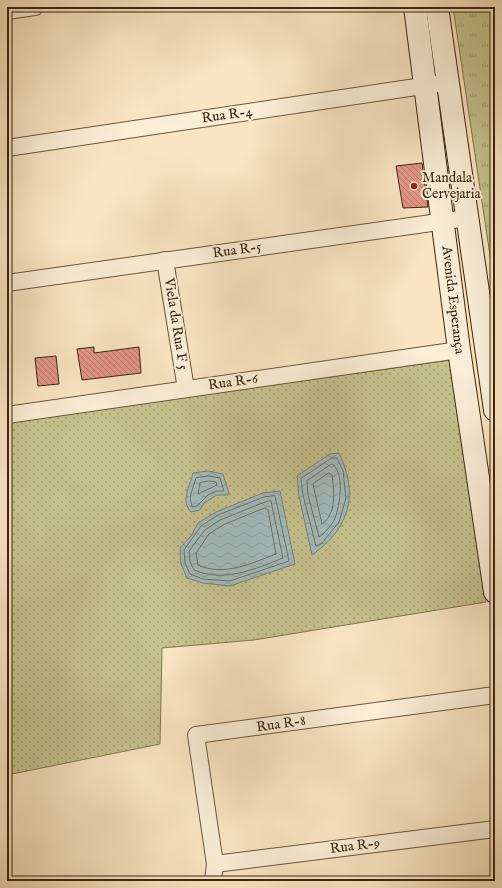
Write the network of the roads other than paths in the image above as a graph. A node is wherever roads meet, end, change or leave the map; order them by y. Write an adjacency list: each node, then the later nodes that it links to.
1 (35, 7): 4 (street)
2 (415, 7): 6 (main road, Avenida Esperança)
3 (437, 7): 5 (main road, Avenida Esperança)
4 (7, 11)
5 (448, 82): 6 (street, Rua R-4); 8 (main road, Avenida Esperança)
6 (426, 86): 7 (street, Rua R-4); 9 (main road, Avenida Esperança)
7 (7, 148)
8 (467, 218): 9 (street, Rua R-5); 14 (main road, Avenida Esperança)
9 (443, 222): 10 (street, Rua R-5); 12 (main road, Avenida Esperança)
10 (165, 260): 11 (street, Rua R-5); 13 (street, Viela da Rua F 5)
11 (7, 283)
12 (459, 350): 13 (street, Rua R-6); 16 (main road, Avenida Esperança)
13 (186, 389): 15 (street, Rua R-6)
14 (495, 410)
15 (7, 415)
16 (495, 592)
17 (495, 695): 19 (street, Rua R-8)
18 (495, 829): 19 (street, Rua R-9)
19 (214, 864): 20 (street)
20 (213, 881)

